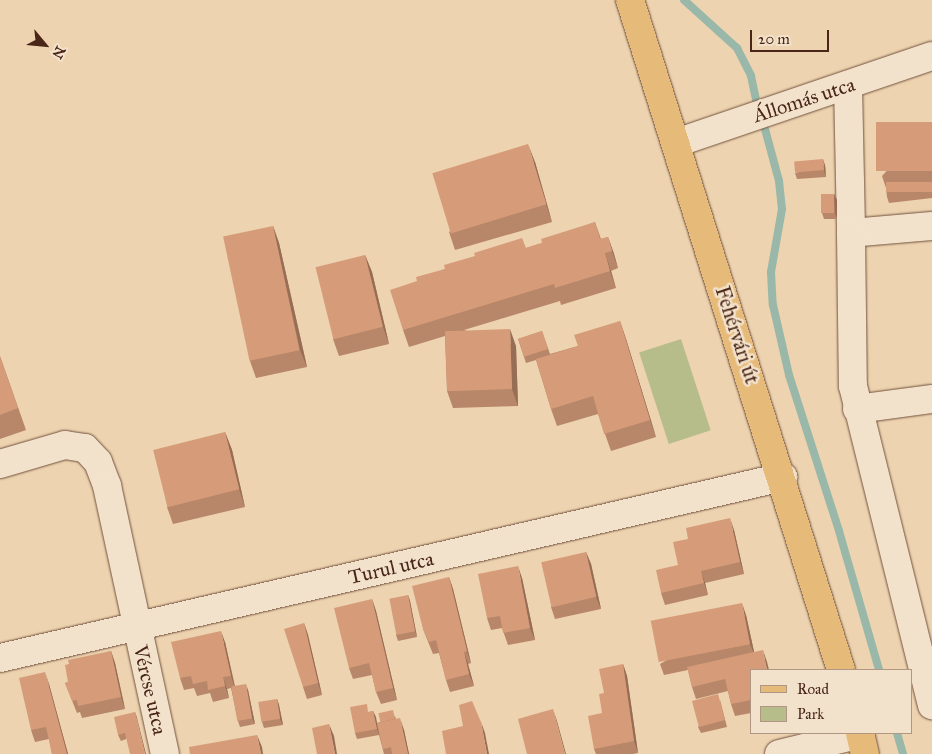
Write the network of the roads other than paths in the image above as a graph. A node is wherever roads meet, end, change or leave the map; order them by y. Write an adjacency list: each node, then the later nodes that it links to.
1 (630, 0): 4 (main road, Fehérvári út)
2 (932, 56): 3 (street, Állomás utca)
3 (848, 86): 4 (street, Állomás utca); 6 (street)
4 (676, 142): 10 (main road, Fehérvári út)
5 (932, 226): 6 (street)
6 (851, 233): 8 (street)
7 (932, 399): 8 (street)
8 (858, 409): 14 (street)
9 (0, 464): 11 (street, Vércse utca)
10 (783, 477): 11 (street, Turul utca); 13 (main road, Fehérvári út)
11 (136, 627): 12 (street, Turul utca); 16 (street, Vércse utca)
12 (0, 658)
13 (841, 669)
14 (932, 705)
15 (862, 740): 17 (street)
16 (165, 754)
17 (779, 754)

